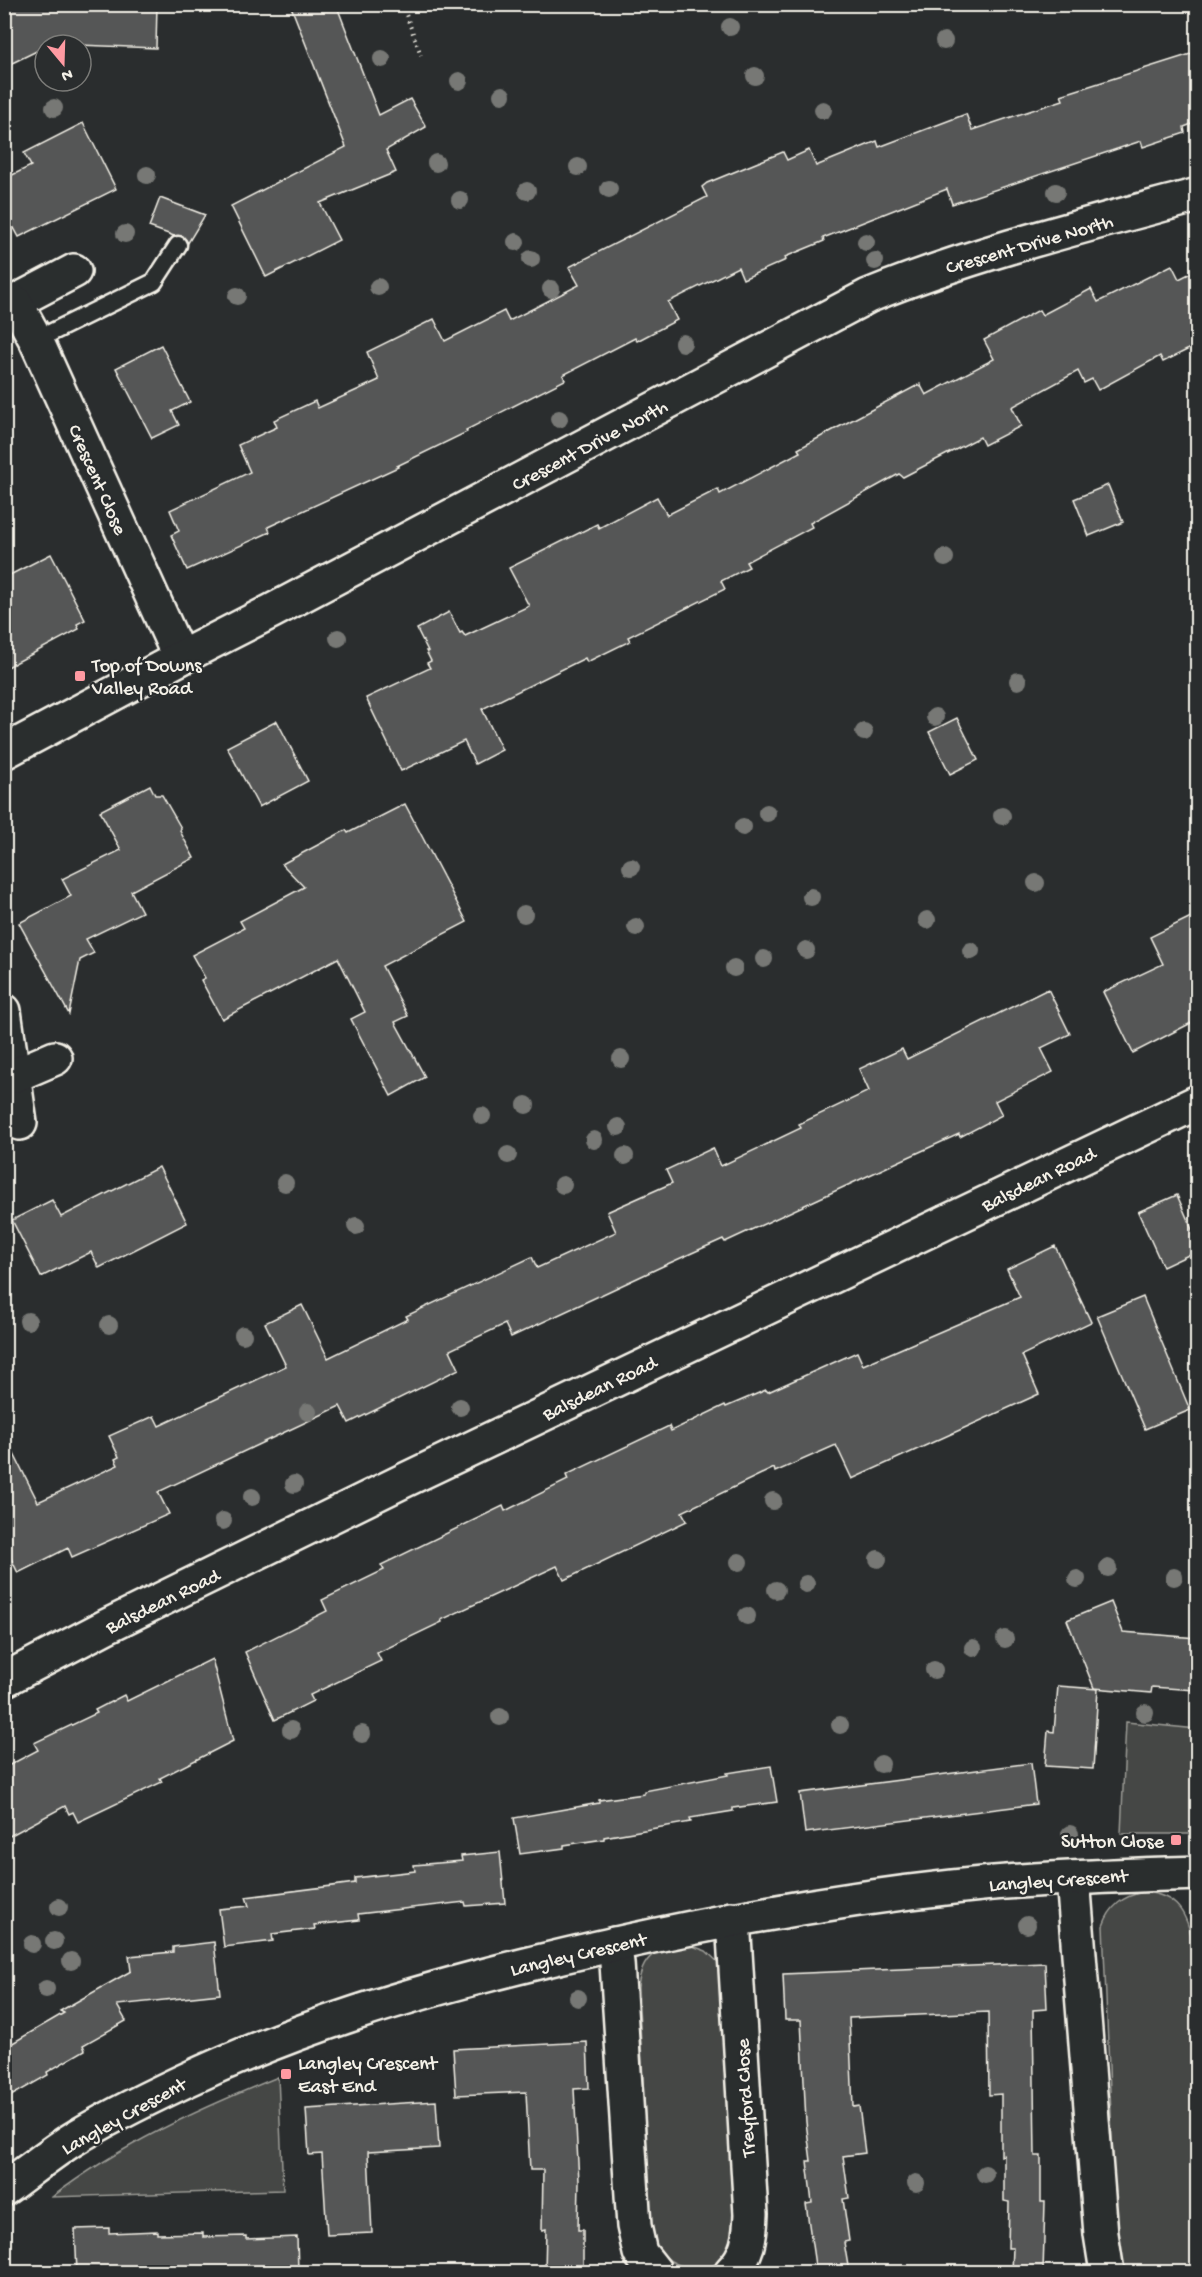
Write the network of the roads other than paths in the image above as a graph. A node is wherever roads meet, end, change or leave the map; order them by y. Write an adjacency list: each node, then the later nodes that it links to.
1 (1197, 195): 6 (street, Crescent Drive North)
2 (178, 245): 5 (lane)
3 (74, 271): 4 (street, Crescent Close)
4 (10, 305): 5 (street, Crescent Close)
5 (36, 339): 6 (street, Crescent Close)
6 (180, 658): 7 (street, Crescent Drive North)
7 (4, 752)
8 (4, 1011): 10 (street)
9 (55, 1058): 10 (street)
10 (13, 1076): 12 (street)
11 (1197, 1101): 13 (street, Balsdean Road)
12 (20, 1123)
13 (4, 1680)
14 (1197, 1873): 15 (street, Langley Crescent)
15 (1073, 1878): 16 (street, Langley Crescent); 21 (street)
16 (731, 1919): 17 (street, Langley Crescent); 20 (street, Treyford Close)
17 (614, 1944): 18 (street, Langley Crescent); 19 (street)
18 (4, 2190)
19 (655, 2272)
20 (731, 2272)
21 (1107, 2272)

